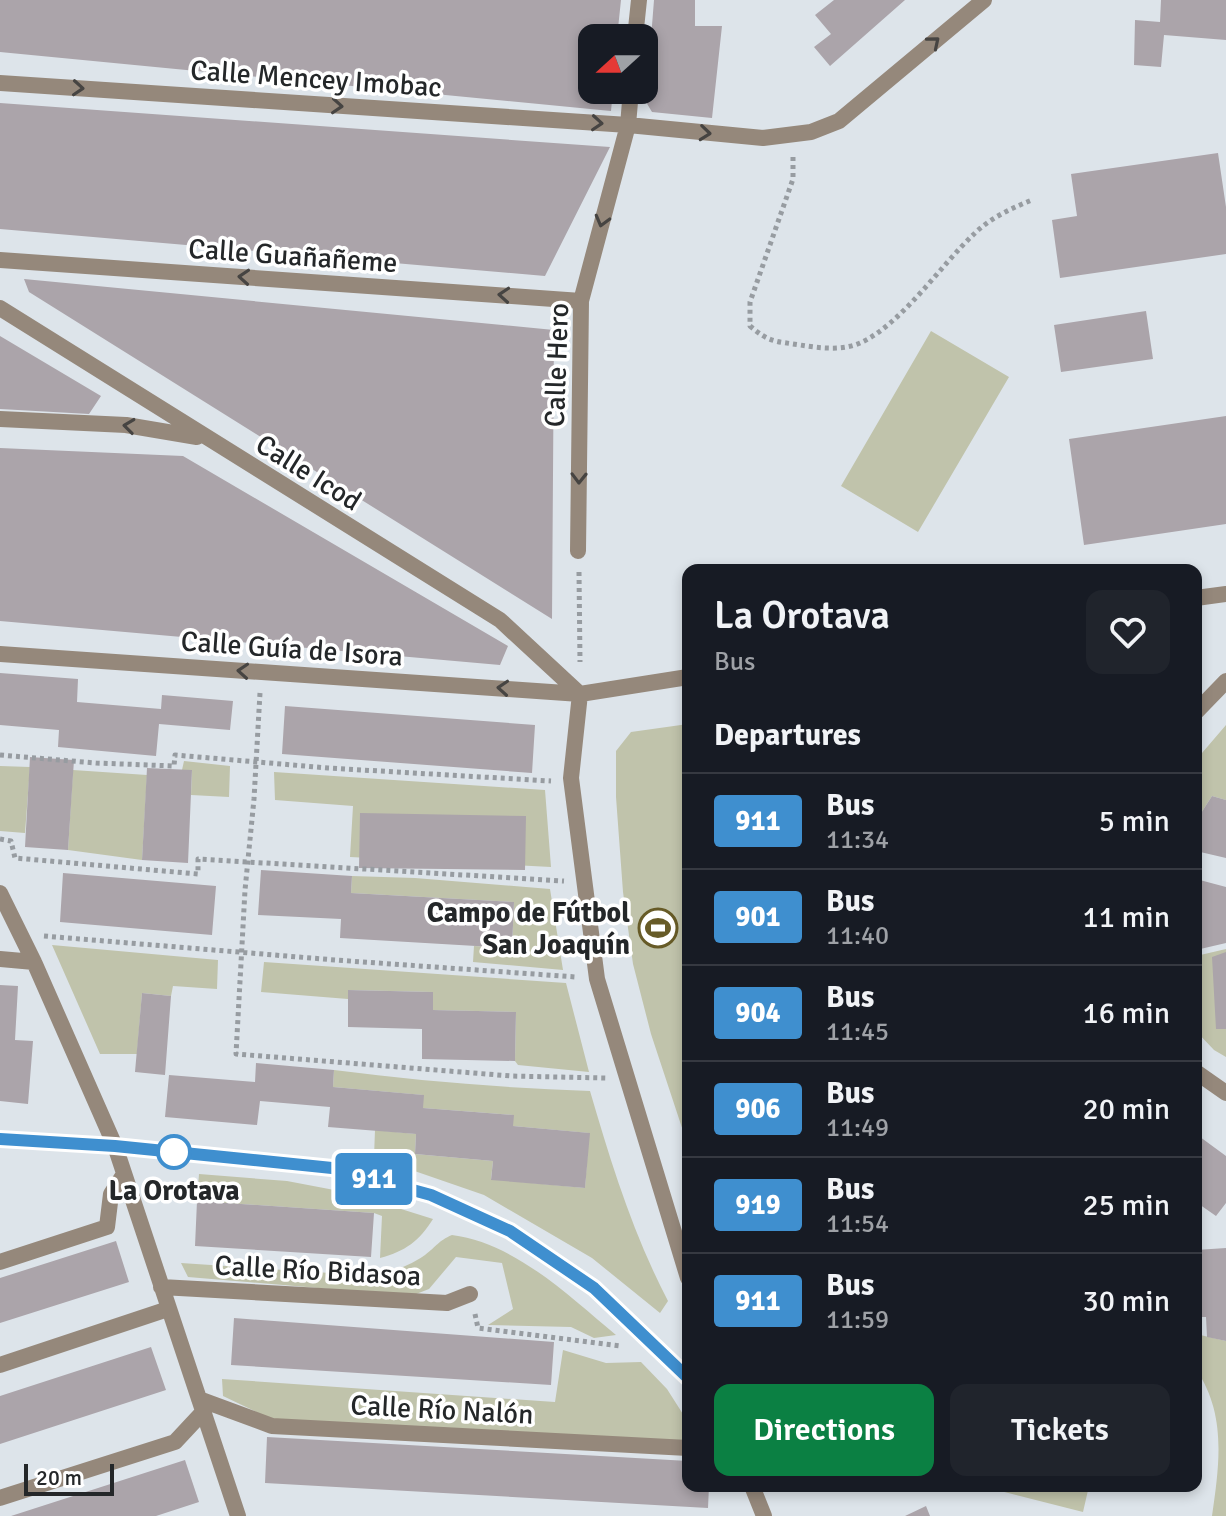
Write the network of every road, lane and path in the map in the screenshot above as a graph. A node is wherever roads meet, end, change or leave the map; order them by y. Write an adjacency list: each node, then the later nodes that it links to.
1 (639, 0): 3 (street)
2 (984, 0): 7 (street, Calle Mencey Imobac, one-way to 2)
3 (636, 24)
4 (0, 83): 6 (street, Calle Mencey Imobac, one-way to 6)
5 (630, 104): 6 (street, Calle Hero)
6 (628, 125): 7 (street, Calle Mencey Imobac, one-way to 7); 10 (street, Calle Hero, one-way to 10)
7 (793, 134): 8 (path)
8 (1032, 200)
9 (0, 260): 10 (street, Calle Guañañeme, one-way to 9)
10 (581, 301): 14 (street, Calle Hero, one-way to 14)
11 (0, 308): 13 (street, Calle Icod)
12 (0, 419): 13 (street, one-way to 12)
13 (206, 438): 21 (street, Calle Icod)
14 (578, 551): 21 (path)
15 (1226, 594): 16 (street)
16 (1202, 597)
17 (0, 654): 18 (street, Calle Guía de Isora, one-way to 17)
18 (261, 672): 21 (street, Calle Guía de Isora, one-way to 18); 26 (path)
19 (682, 678): 21 (street, Calle Guía de Isora)
20 (1226, 681): 22 (street)
21 (580, 694): 24 (street)
22 (1202, 706)
23 (0, 755): 24 (path)
24 (572, 782): 27 (street)
25 (0, 839): 26 (path)
26 (247, 862): 27 (path); 30 (path)
27 (585, 882): 33 (street)
28 (0, 893): 29 (street)
29 (20, 934): 30 (path); 32 (street)
30 (241, 953): 33 (path); 35 (path)
31 (0, 959): 32 (street)
32 (34, 962): 38 (street)
33 (597, 979): 35 (street)
34 (1202, 1076): 36 (street)
35 (628, 1079): 40 (street)
36 (1226, 1093)
37 (0, 1139): 38 (street)
38 (115, 1146): 39 (street); 45 (street)
39 (124, 1174): 41 (street); 42 (street)
40 (682, 1258)
41 (0, 1262)
42 (161, 1287): 43 (street, Calle Río Bidasoa); 44 (street)
43 (470, 1294): 45 (path)
44 (168, 1309): 46 (street); 48 (street)
45 (649, 1340): 47 (street)
46 (0, 1365)
47 (682, 1372)
48 (201, 1405): 49 (street, Calle Río Nalón); 51 (street); 52 (street)
49 (682, 1448)
50 (754, 1492): 53 (street)
51 (0, 1498)
52 (238, 1516)
53 (764, 1516)

